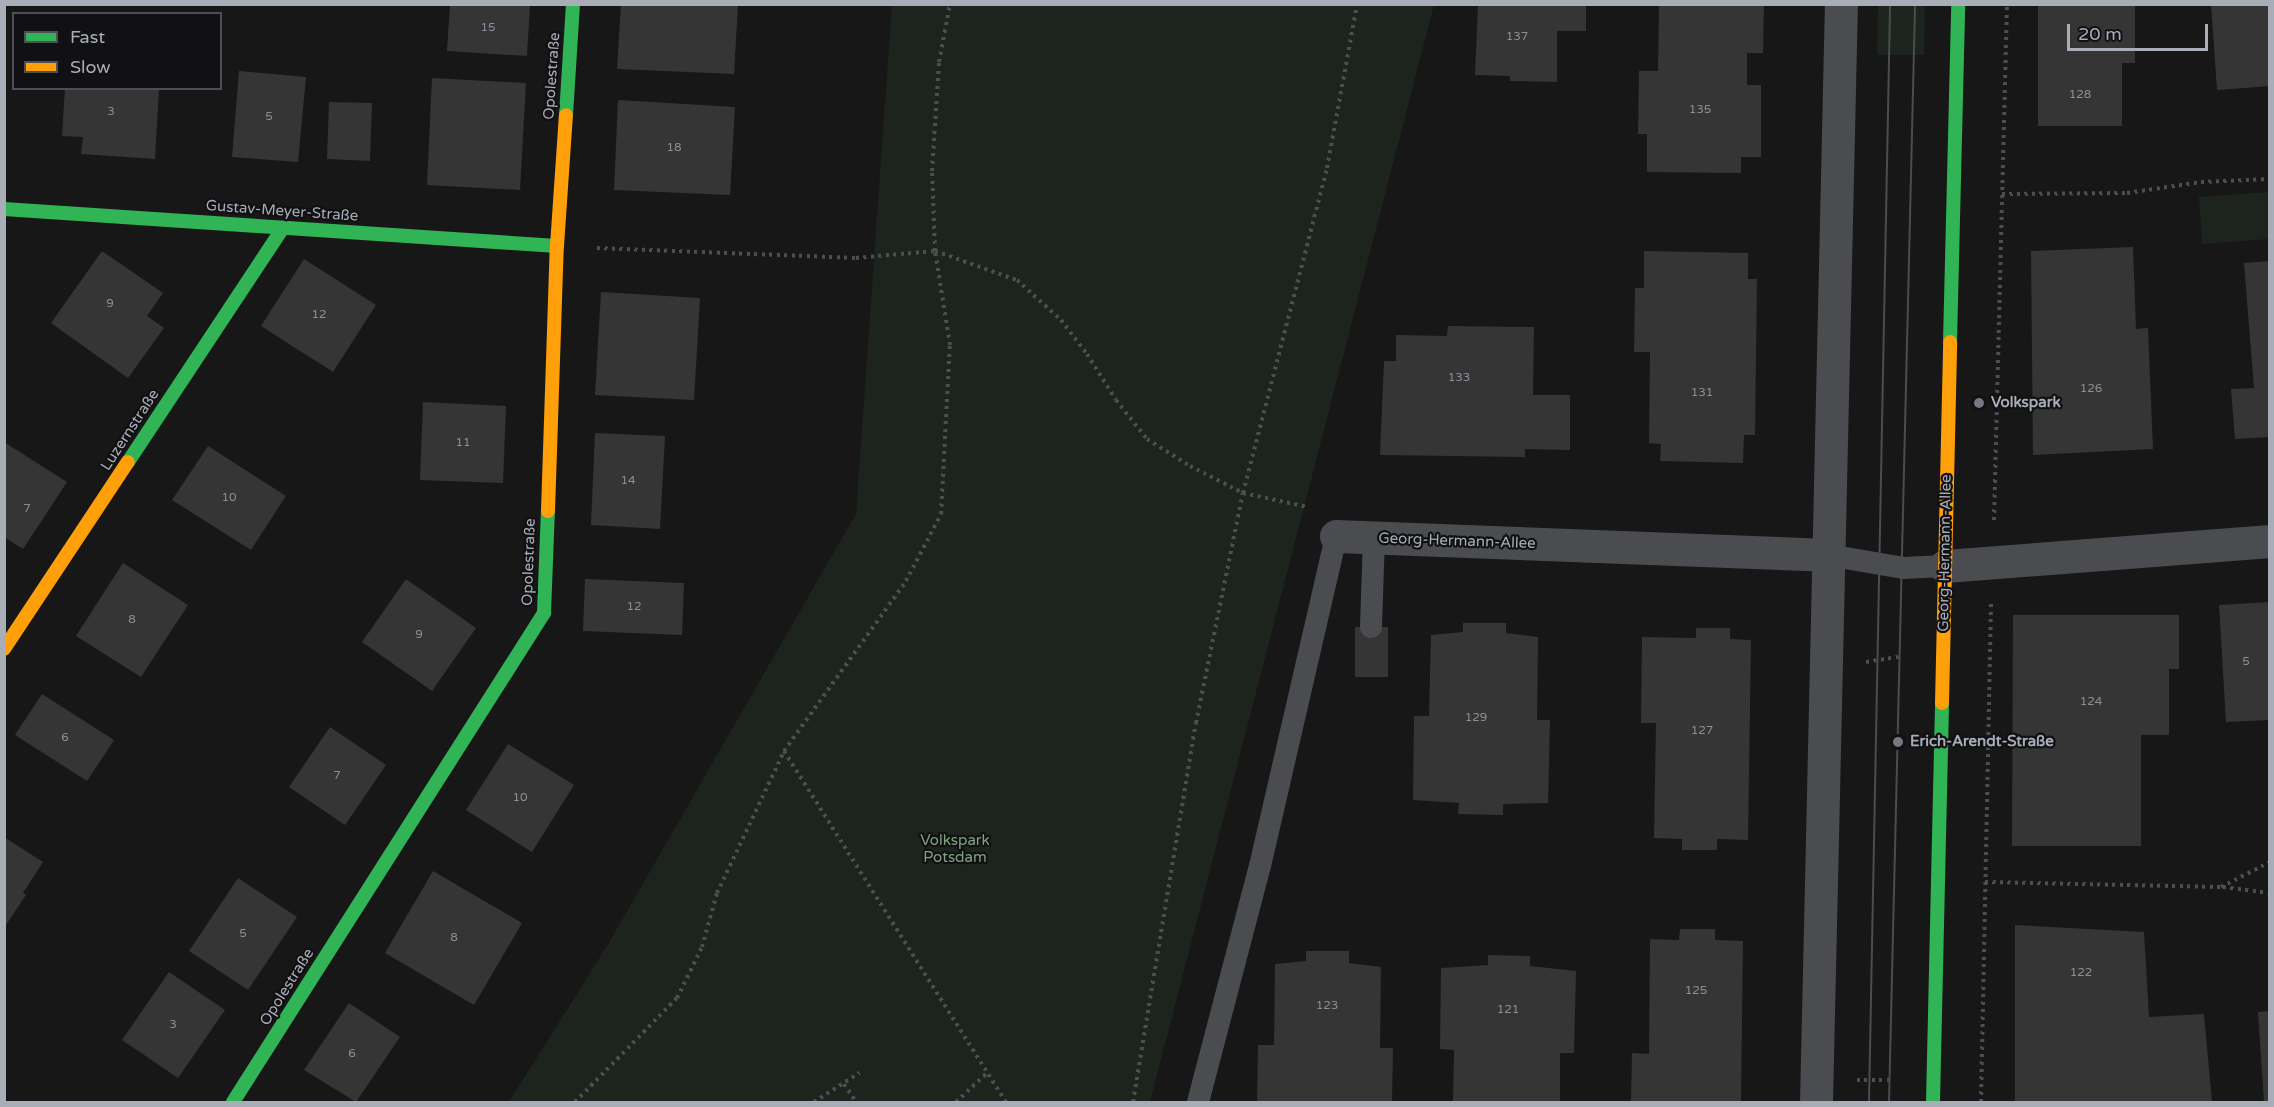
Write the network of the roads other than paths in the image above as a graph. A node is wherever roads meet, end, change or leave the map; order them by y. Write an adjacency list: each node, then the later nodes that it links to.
1 (573, 4): 6 (street, Opolestraße)
2 (1841, 4): 10 (street)
3 (1958, 4): 11 (street, Georg-Hermann-Allee)
4 (4, 210): 5 (street, Gustav-Meyer-Straße)
5 (283, 228): 6 (street, Gustav-Meyer-Straße); 13 (street, Luzernstraße)
6 (557, 246): 15 (street, Opolestraße)
7 (1336, 536): 8 (street, Georg-Hermann-Allee); 16 (lane)
8 (1374, 538): 10 (street, Georg-Hermann-Allee); 12 (lane)
9 (2270, 541): 11 (street)
10 (1828, 555): 11 (lane); 14 (street)
11 (1945, 566): 17 (street, Georg-Hermann-Allee)
12 (1371, 627)
13 (4, 650)
14 (1816, 1091)
15 (233, 1102)
16 (1198, 1102)
17 (1933, 1102)

